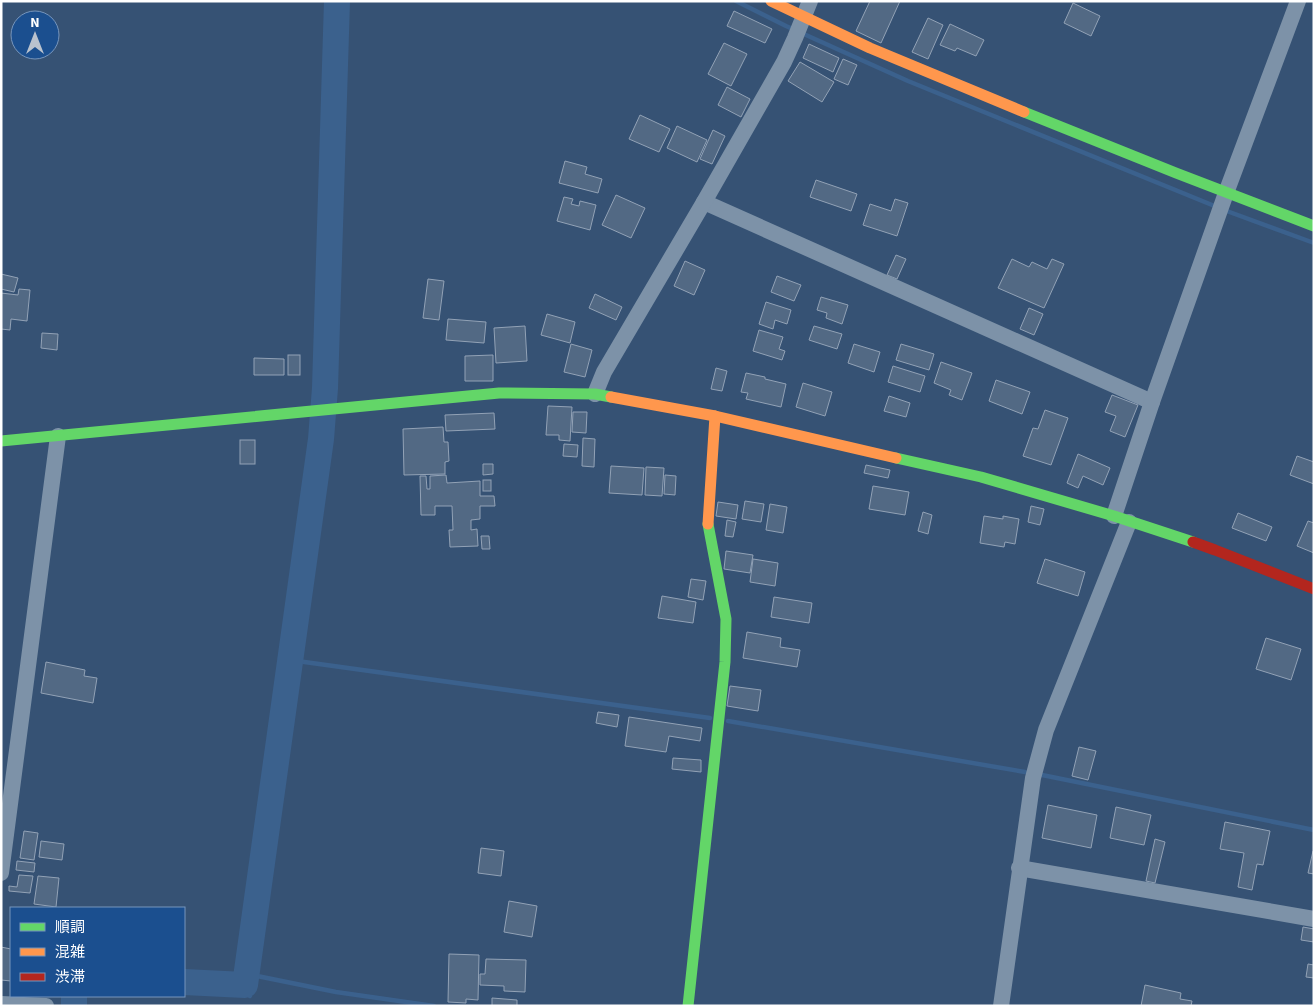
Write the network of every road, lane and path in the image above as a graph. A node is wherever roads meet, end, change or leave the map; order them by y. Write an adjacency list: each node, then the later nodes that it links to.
1 (771, 1): 4 (street)
2 (810, 1): 4 (street)
3 (1298, 1): 5 (street)
4 (803, 17): 5 (street); 6 (street)
5 (1226, 193): 7 (street); 9 (street)
6 (704, 202): 8 (street); 9 (street)
7 (1314, 226)
8 (595, 394): 10 (street); 11 (street)
9 (1152, 402): 13 (street)
10 (716, 416): 13 (street); 20 (street)
11 (58, 436): 12 (street); 16 (street)
12 (1, 442)
13 (1122, 519): 14 (street); 15 (street)
14 (1314, 589)
15 (1019, 868): 17 (street); 21 (street)
16 (1, 873)
17 (1314, 919)
18 (1, 1004): 19 (street)
19 (46, 1006)
20 (688, 1006)
21 (1001, 1006)

